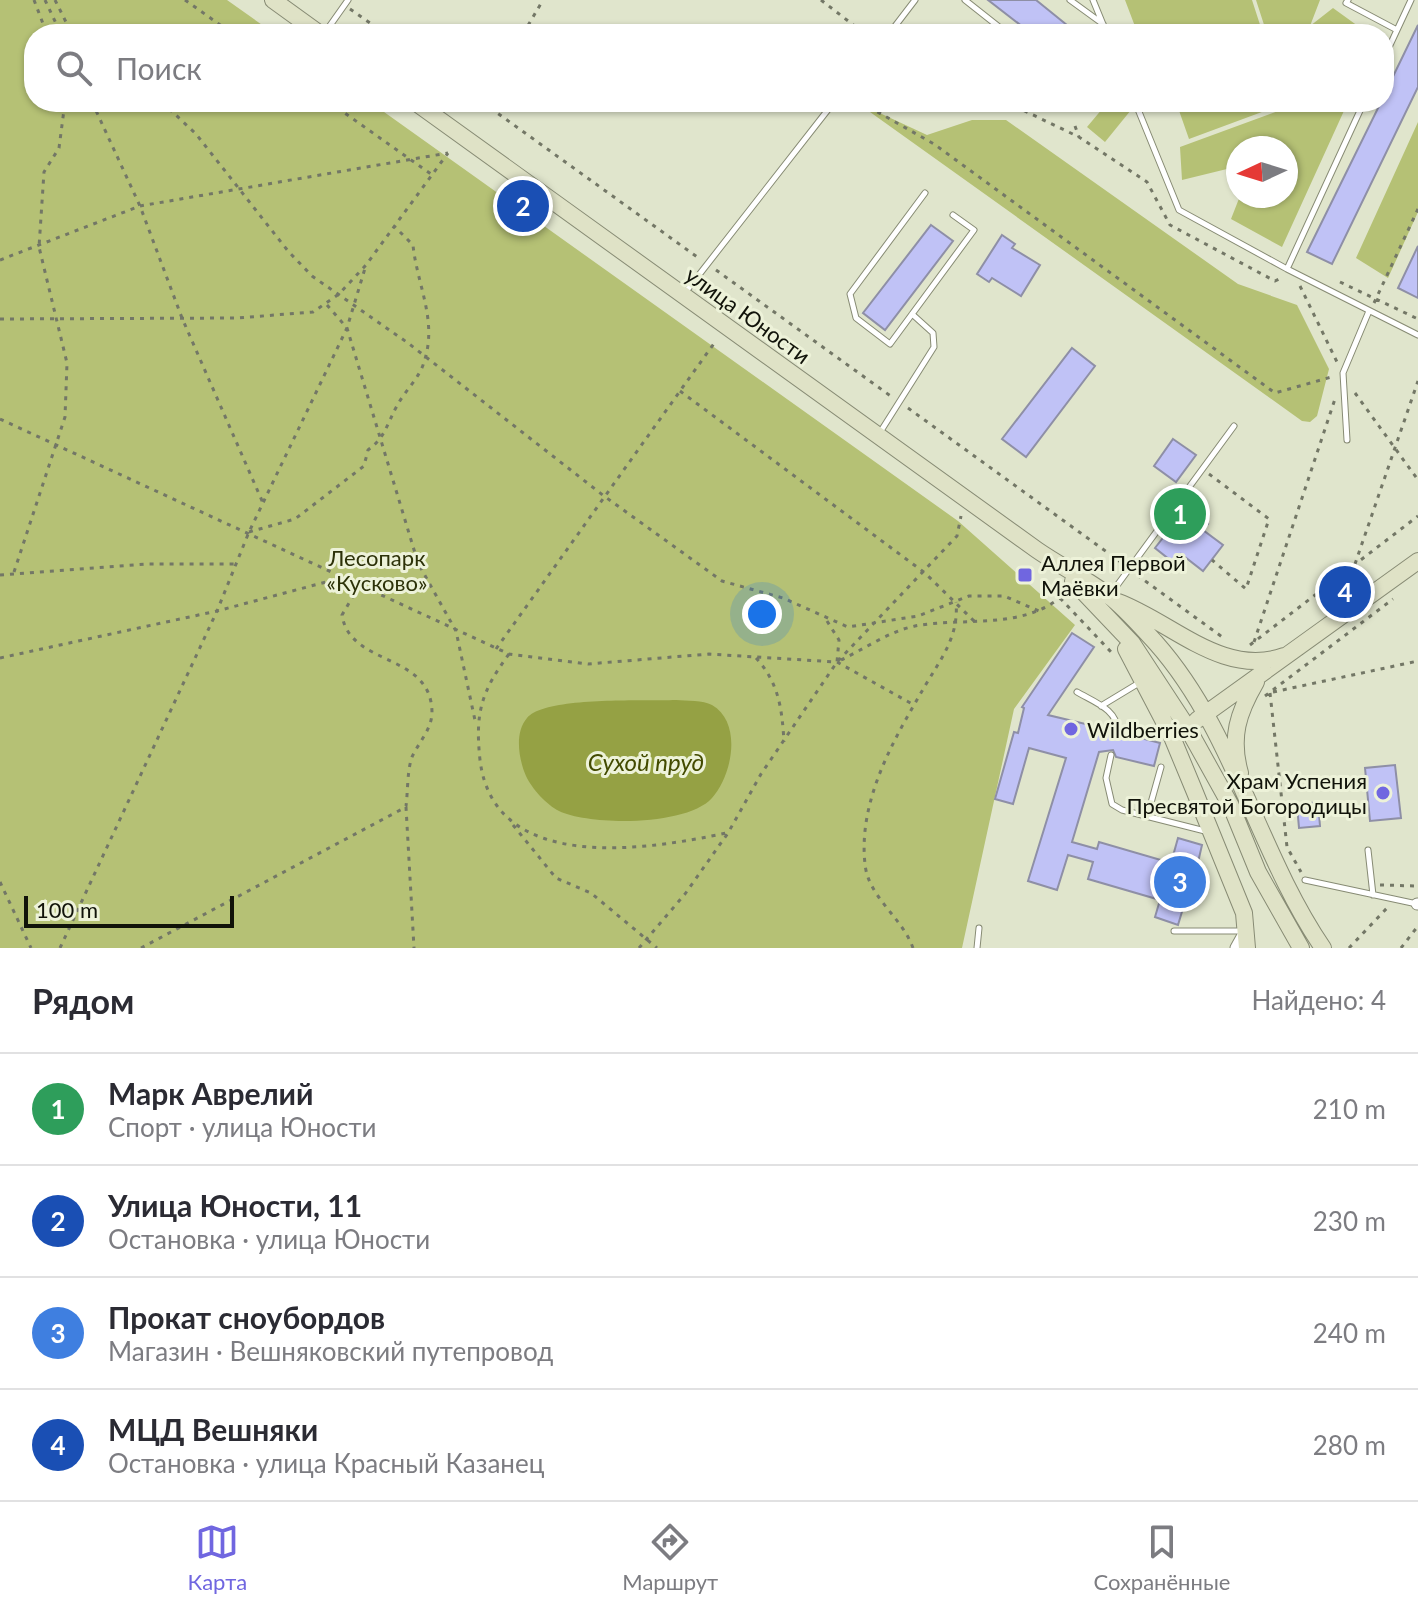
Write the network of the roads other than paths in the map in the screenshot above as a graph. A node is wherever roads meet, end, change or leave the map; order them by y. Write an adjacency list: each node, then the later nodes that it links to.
1 (273, 0): 9 (main road)
2 (915, 0): 11 (lane)
3 (965, 0): 12 (lane)
4 (1070, 0): 13 (lane)
5 (1093, 0): 13 (lane)
6 (1348, 0): 14 (lane)
7 (1411, 0): 16 (lane)
8 (346, 2): 10 (lane)
9 (308, 24)
10 (330, 24)
11 (897, 24)
12 (995, 24)
13 (1103, 24)
14 (1386, 24)
15 (1394, 28): 16 (lane)
16 (1397, 30): 17 (lane)
17 (1394, 36)
18 (429, 112): 25 (main road, улица Юности)
19 (826, 112): 25 (lane)
20 (1139, 112): 24 (lane)
21 (1360, 112): 24 (lane)
22 (925, 193): 27 (lane)
23 (953, 215): 27 (lane)
24 (1290, 270): 26 (lane)
25 (683, 295): 30 (main road, улица Юности)
26 (1369, 311): 28 (lane); 31 (lane)
27 (912, 313): 30 (lane)
28 (1418, 335)
29 (1234, 426): 34 (lane)
30 (878, 435): 33 (main road, улица Юности)
31 (1347, 440)
32 (1418, 561): 36 (main road)
33 (1056, 563): 34 (main road, улица Юности); 35 (main road, улица Юности)
34 (1111, 598): 36 (main road); 41 (main road, улица Юности)
35 (1114, 622): 38 (main road); 42 (main road, улица Юности)
36 (1298, 651): 37 (main road)
37 (1258, 679): 41 (main road); 47 (main road)
38 (1143, 680): 40 (lane); 44 (main road)
39 (1077, 692): 40 (lane)
40 (1101, 706): 43 (lane)
41 (1205, 715): 42 (main road); 47 (main road, улица Юности)
42 (1187, 727): 44 (main road); 60 (main road, улица Юности)
43 (1117, 732)
44 (1172, 737): 49 (main road)
45 (1111, 755): 48 (lane)
46 (1161, 767): 48 (lane)
47 (1247, 797): 61 (main road)
48 (1147, 817): 49 (lane)
49 (1210, 832): 55 (main road)
50 (1368, 850): 52 (lane)
51 (1305, 880): 52 (lane)
52 (1373, 895): 53 (lane)
53 (1418, 904)
54 (979, 928): 57 (lane)
55 (1246, 930): 56 (lane); 58 (street); 59 (main road)
56 (1174, 931)
57 (977, 948)
58 (1236, 948)
59 (1247, 948)
60 (1301, 948)
61 (1323, 948)

